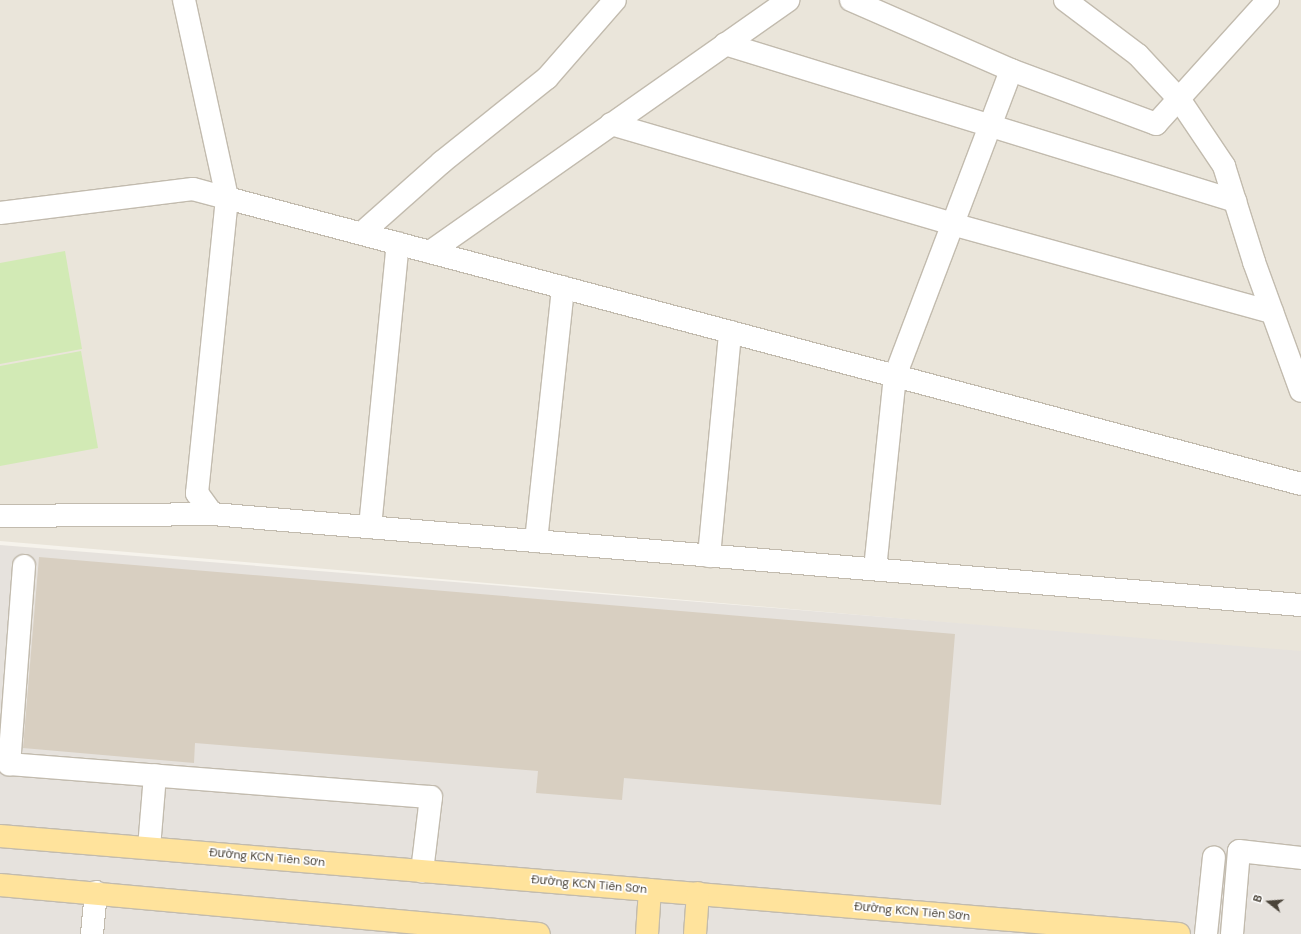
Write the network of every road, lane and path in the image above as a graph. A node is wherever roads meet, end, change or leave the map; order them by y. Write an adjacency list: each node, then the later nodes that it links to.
1 (184, 0): 12 (street)
2 (615, 0): 16 (street)
3 (788, 0): 7 (street)
4 (851, 0): 8 (street)
5 (1065, 0): 9 (street)
6 (1268, 0): 9 (street)
7 (725, 44): 10 (street); 11 (street)
8 (1010, 70): 9 (street); 11 (street)
9 (1179, 99): 13 (street)
10 (611, 124): 15 (street); 18 (street)
11 (990, 125): 13 (street); 15 (street)
12 (227, 198): 14 (street); 16 (street); 25 (street)
13 (1235, 201): 20 (street)
14 (0, 213)
15 (952, 224): 20 (street); 22 (street)
16 (362, 233): 17 (street)
17 (398, 243): 18 (street); 27 (street)
18 (430, 252): 19 (street)
19 (563, 287): 21 (street); 28 (street)
20 (1272, 312): 23 (street)
21 (730, 332): 22 (street); 29 (street)
22 (895, 376): 24 (street); 31 (street)
23 (1301, 391)
24 (1301, 484)
25 (212, 514): 26 (street); 27 (street)
26 (0, 516)
27 (370, 527): 28 (street)
28 (536, 541): 29 (street)
29 (709, 556): 31 (street)
30 (24, 566): 33 (street)
31 (875, 569): 32 (street)
32 (1301, 605)
33 (155, 775): 35 (street); 38 (street)
34 (0, 836): 35 (main road, Đường KCN Tiên Sơn)
35 (149, 848): 38 (main road, Đường KCN Tiên Sơn)
36 (1214, 857): 48 (street)
37 (1301, 858): 49 (street)
38 (422, 871): 40 (main road, Đường KCN Tiên Sơn)
39 (0, 885): 41 (main road)
40 (650, 890): 42 (main road, Đường KCN Tiên Sơn); 45 (main road)
41 (96, 892): 43 (street); 44 (main road)
42 (698, 893): 46 (main road); 47 (main road, Đường KCN Tiên Sơn)
43 (92, 934)
44 (539, 934)
45 (647, 934)
46 (695, 934)
47 (1179, 934)
48 (1206, 934)
49 (1232, 934)

